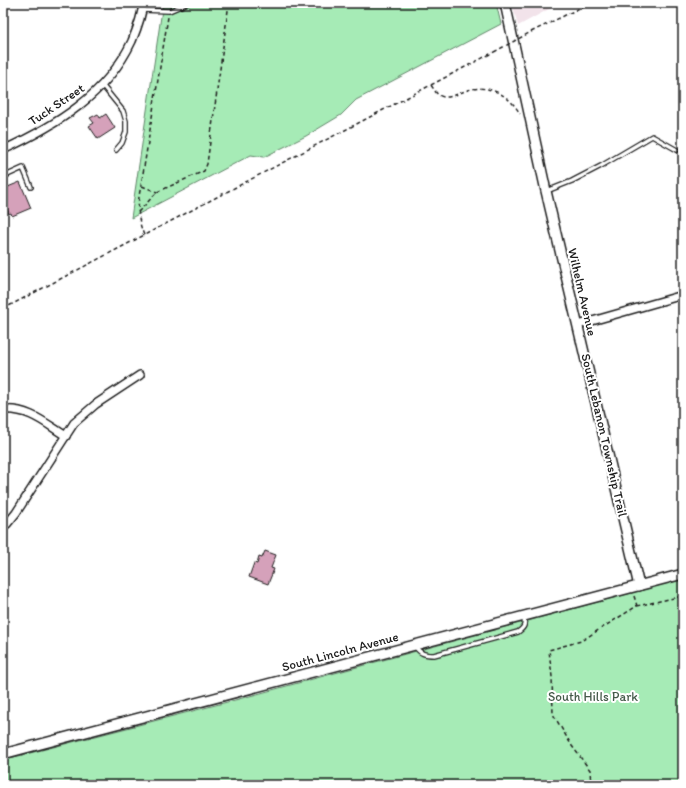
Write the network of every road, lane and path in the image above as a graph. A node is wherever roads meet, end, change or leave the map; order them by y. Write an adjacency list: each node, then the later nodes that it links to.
1 (188, 3): 6 (lane)
2 (229, 3): 17 (path)
3 (504, 3): 16 (main road, Wilhelm Avenue)
4 (590, 3): 8 (path, bridge)
5 (142, 7): 6 (lane); 7 (street, Tuck Street)
6 (169, 11): 15 (path)
7 (102, 85): 10 (street, Tuck Street); 11 (lane)
8 (431, 85): 9 (path); 19 (path)
9 (522, 119)
10 (3, 150)
11 (116, 150)
12 (677, 150): 16 (lane)
13 (3, 177): 14 (lane)
14 (31, 186)
15 (141, 186): 17 (path); 18 (path)
16 (546, 191): 22 (main road, Wilhelm Avenue)
17 (156, 192): 18 (path)
18 (138, 212): 19 (path)
19 (144, 235): 21 (path)
20 (683, 296): 22 (street)
21 (3, 309)
22 (578, 325): 28 (main road, Wilhelm Avenue)
23 (140, 375): 25 (street)
24 (3, 410): 25 (street)
25 (66, 436): 26 (street)
26 (3, 526)
27 (683, 574): 28 (main road, South Lincoln Avenue)
28 (635, 587): 30 (path); 31 (main road, South Lincoln Avenue)
29 (683, 596): 30 (path)
30 (637, 606): 34 (path)
31 (524, 616): 32 (main road, South Lincoln Avenue); 32 (lane)
32 (415, 645): 33 (main road, South Lincoln Avenue)
33 (3, 754)
34 (591, 785)

